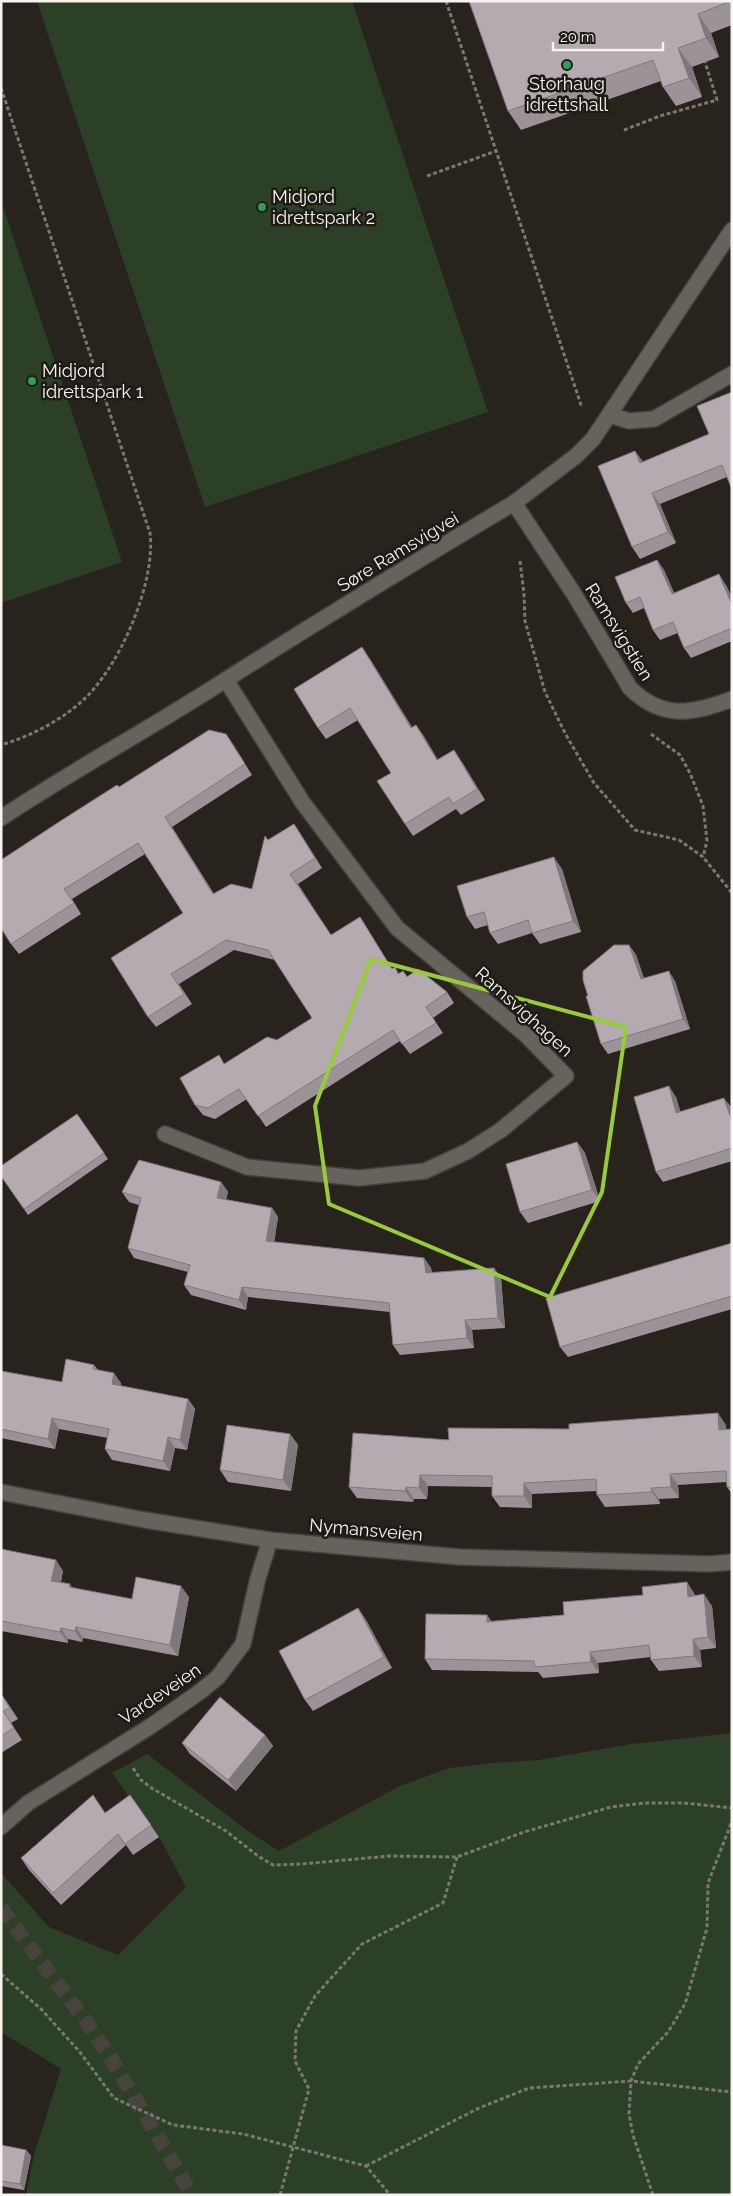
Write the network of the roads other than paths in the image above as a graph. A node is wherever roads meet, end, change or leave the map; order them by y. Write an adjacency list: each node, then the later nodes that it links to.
1 (732, 230): 3 (street, Søre Ramsvigvei)
2 (732, 374): 3 (street)
3 (610, 415): 4 (street, Søre Ramsvigvei)
4 (514, 503): 5 (street, Søre Ramsvigvei); 6 (street, Ramsvigstien)
5 (226, 680): 7 (street, Søre Ramsvigvei); 8 (street, Ramsvighagen)
6 (732, 699)
7 (1, 818)
8 (165, 1134)
9 (1, 1492): 10 (street, Nymansveien)
10 (270, 1540): 11 (street, Nymansveien); 12 (street, Vardeveien)
11 (732, 1562)
12 (1, 1827)

